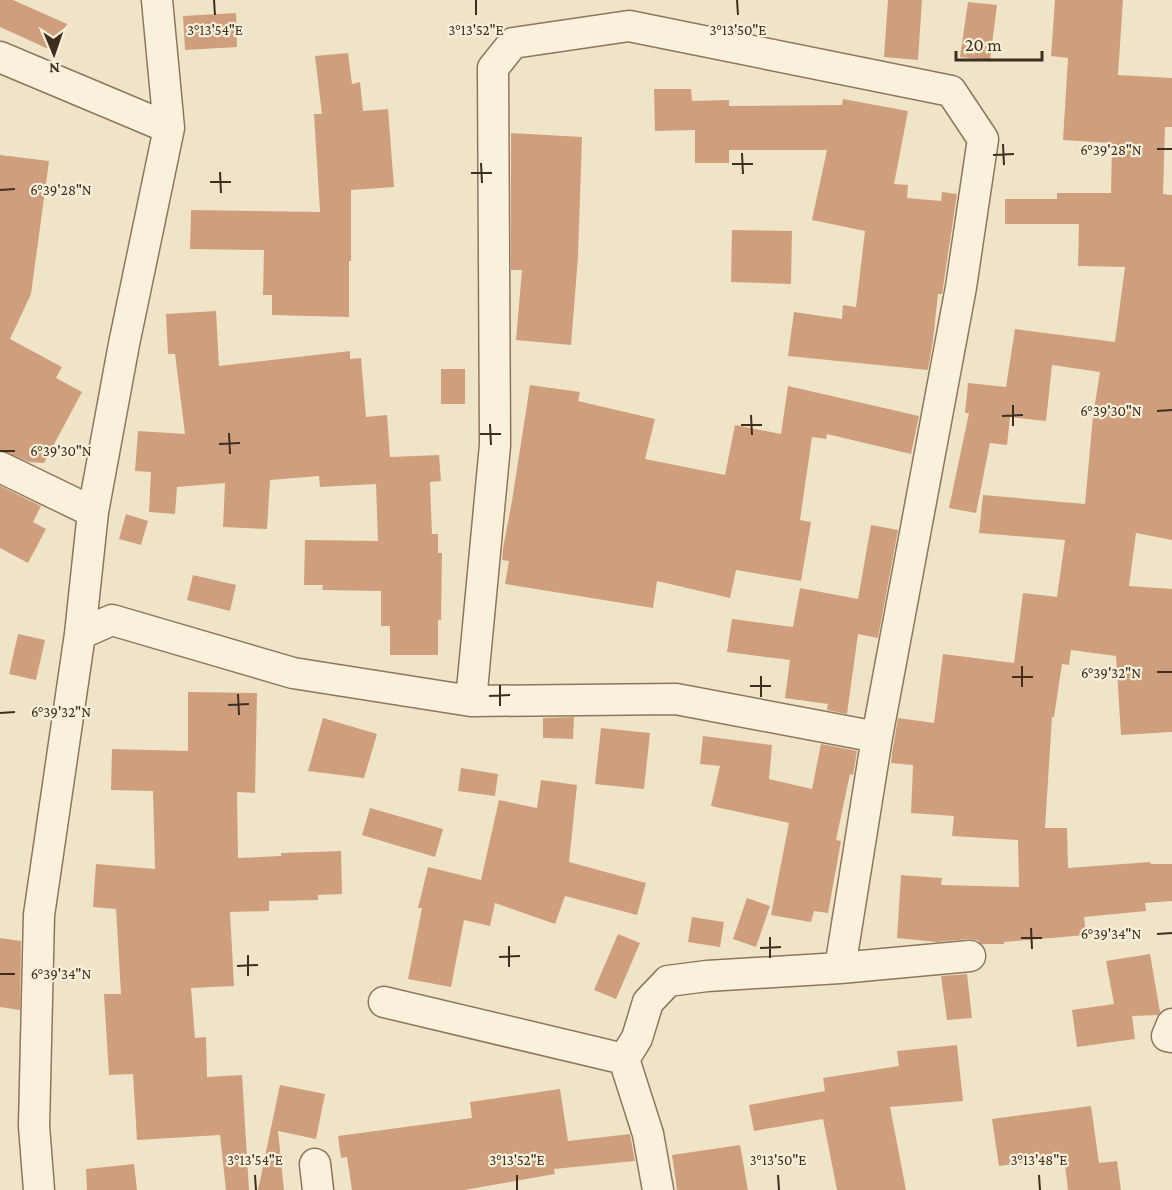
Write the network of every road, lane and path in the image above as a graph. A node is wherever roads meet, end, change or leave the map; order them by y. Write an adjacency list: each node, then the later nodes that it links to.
1 (156, 0): 3 (street)
2 (0, 57): 3 (street)
3 (169, 128): 5 (street)
4 (0, 467): 5 (street)
5 (93, 512): 6 (street)
6 (86, 575): 7 (street); 8 (street)
7 (112, 620): 8 (street); 9 (street)
8 (80, 634): 17 (street)
9 (471, 701): 10 (street); 10 (street)
10 (877, 737): 12 (street)
11 (970, 956): 12 (street)
12 (840, 968): 16 (street)
13 (384, 1002): 16 (street)
14 (1172, 1023): 15 (street)
15 (1172, 1037)
16 (624, 1059): 18 (street)
17 (39, 1190)
18 (658, 1190)

